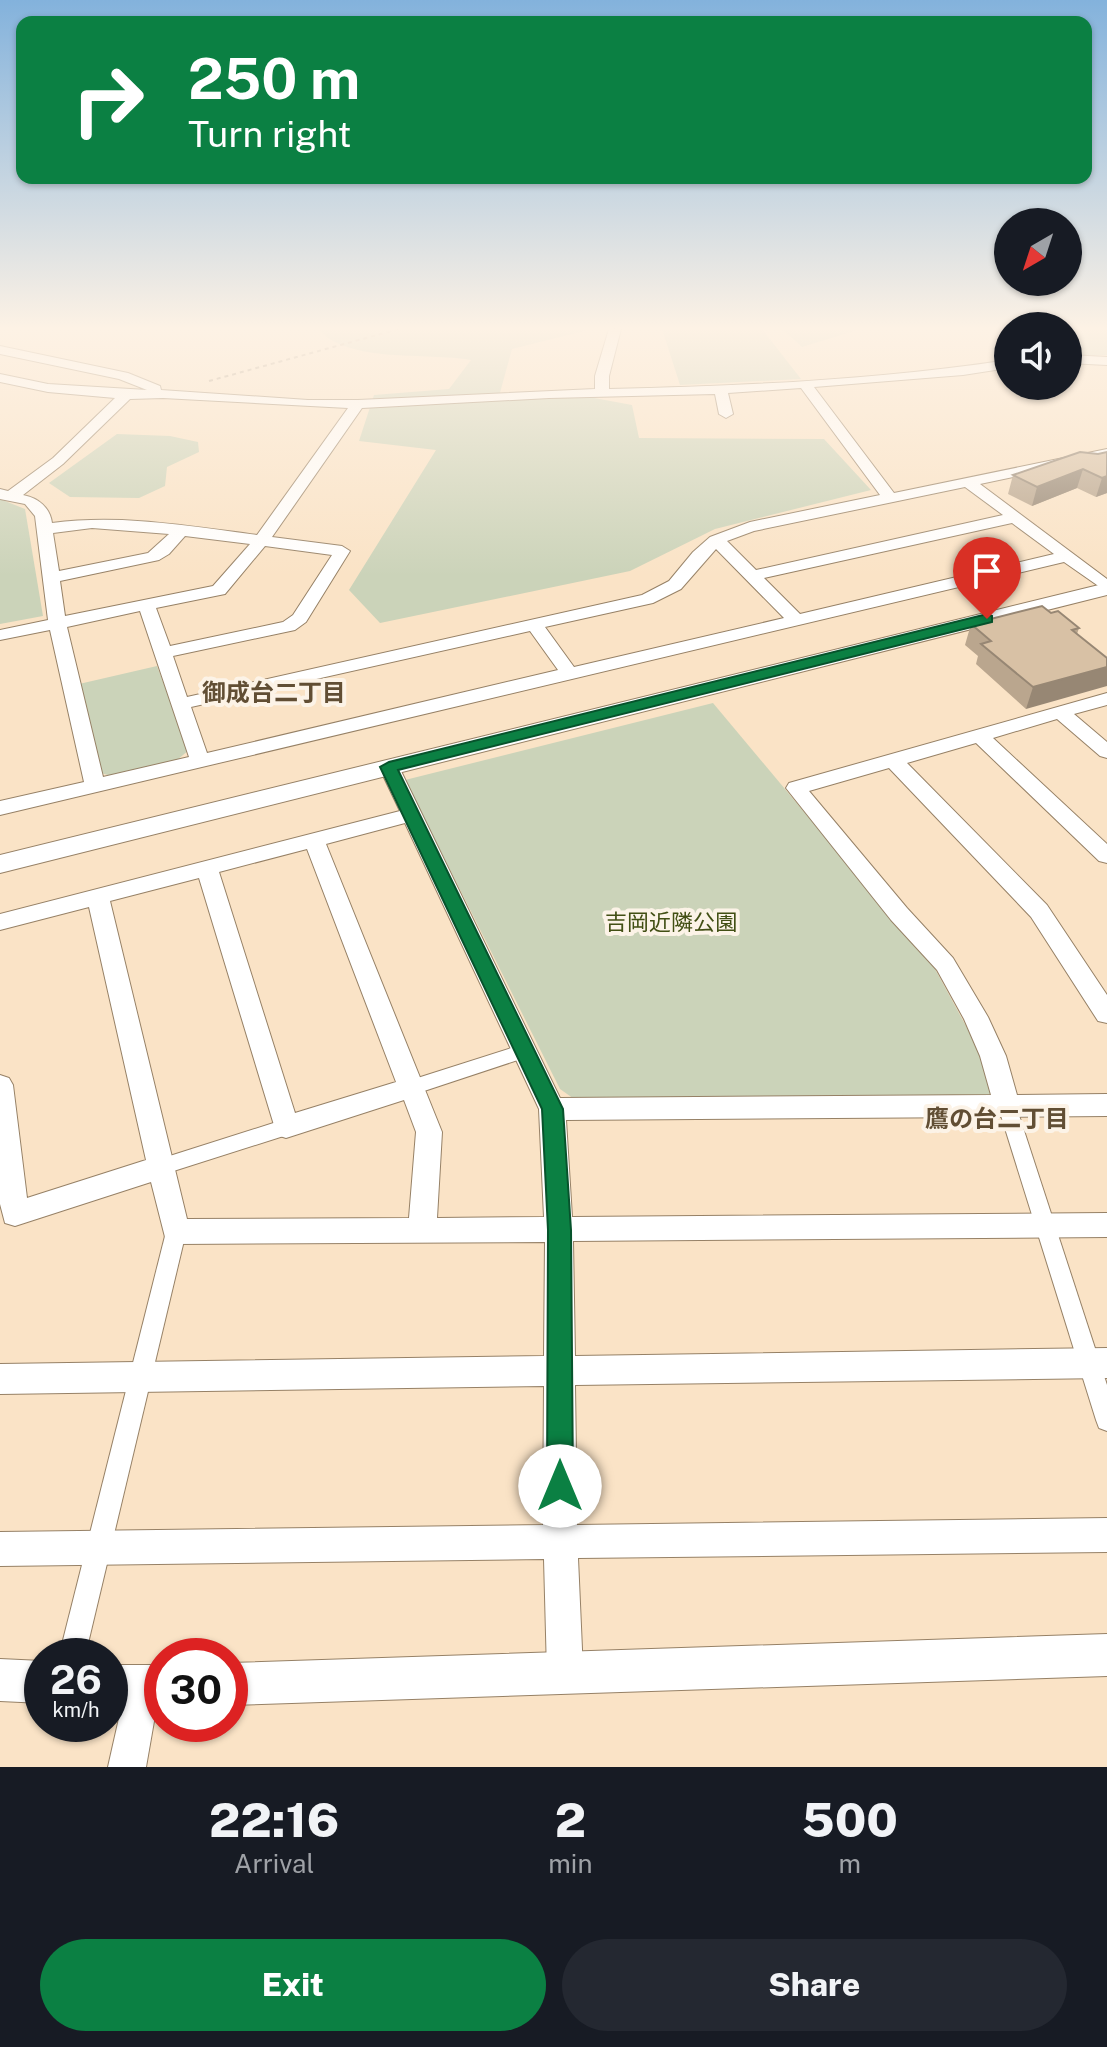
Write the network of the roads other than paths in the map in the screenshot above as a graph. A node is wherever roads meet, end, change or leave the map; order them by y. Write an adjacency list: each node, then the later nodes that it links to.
1 (109, 411): 6 (street)
2 (353, 411): 12 (street)
3 (825, 411): 7 (street)
4 (1107, 453): 5 (street)
5 (967, 481): 7 (street); 8 (street)
6 (6, 494): 9 (street)
7 (890, 498): 11 (street)
8 (1016, 517): 13 (street); 14 (street)
9 (46, 529): 10 (street); 15 (street)
10 (180, 531): 12 (street); 15 (street)
11 (716, 540): 14 (street); 20 (street)
12 (261, 541): 17 (street); 22 (street)
13 (1068, 556): 16 (street); 18 (street)
14 (752, 576): 18 (street)
15 (51, 578): 19 (street)
16 (1107, 588): 31 (street)
17 (147, 606): 19 (street); 22 (street)
18 (796, 620): 23 (street)
19 (57, 623): 21 (street); 32 (street)
20 (535, 625): 23 (street); 25 (street)
21 (0, 635)
22 (163, 653): 25 (street)
23 (570, 674): 30 (street)
24 (1107, 699): 26 (street)
25 (181, 704): 30 (street)
26 (1060, 712): 27 (street); 28 (street)
27 (979, 735): 29 (street); 36 (street)
28 (1107, 752)
29 (893, 760): 41 (street); 46 (street)
30 (200, 761): 32 (street)
31 (389, 767): 34 (street); 37 (street)
32 (95, 785): 33 (street)
33 (0, 808)
34 (411, 815): 35 (street); 42 (street)
35 (314, 840): 38 (street); 44 (street)
36 (1107, 856)
37 (0, 864)
38 (207, 868): 39 (street); 48 (street)
39 (98, 896): 40 (street); 49 (street)
40 (0, 922)
41 (1107, 1014)
42 (524, 1051): 44 (street); 47 (street)
43 (0, 1085): 50 (street)
44 (412, 1087): 48 (street); 54 (street)
45 (1107, 1105): 46 (street)
46 (1007, 1106): 47 (street); 51 (street)
47 (552, 1109): 53 (street)
48 (286, 1127): 49 (street)
49 (161, 1167): 50 (street); 55 (street)
50 (8, 1217)
51 (1045, 1225): 52 (street); 53 (street); 56 (street)
52 (1107, 1225)
53 (559, 1230): 54 (street); 57 (street)
54 (422, 1231): 55 (street)
55 (176, 1232): 58 (street)
56 (1098, 1363): 57 (street); 60 (street)
57 (559, 1371): 58 (street); 62 (street)
58 (142, 1377): 59 (street); 63 (street)
59 (0, 1379)
60 (1107, 1420)
61 (1107, 1535): 62 (street)
62 (560, 1543): 63 (street); 67 (street)
63 (101, 1548): 64 (street); 65 (street)
64 (0, 1549)
65 (77, 1638)
66 (1107, 1655): 67 (street)
67 (565, 1672): 70 (street)
68 (0, 1680): 69 (street)
69 (24, 1681)
70 (248, 1683)
71 (138, 1686): 72 (street)
72 (127, 1767)

